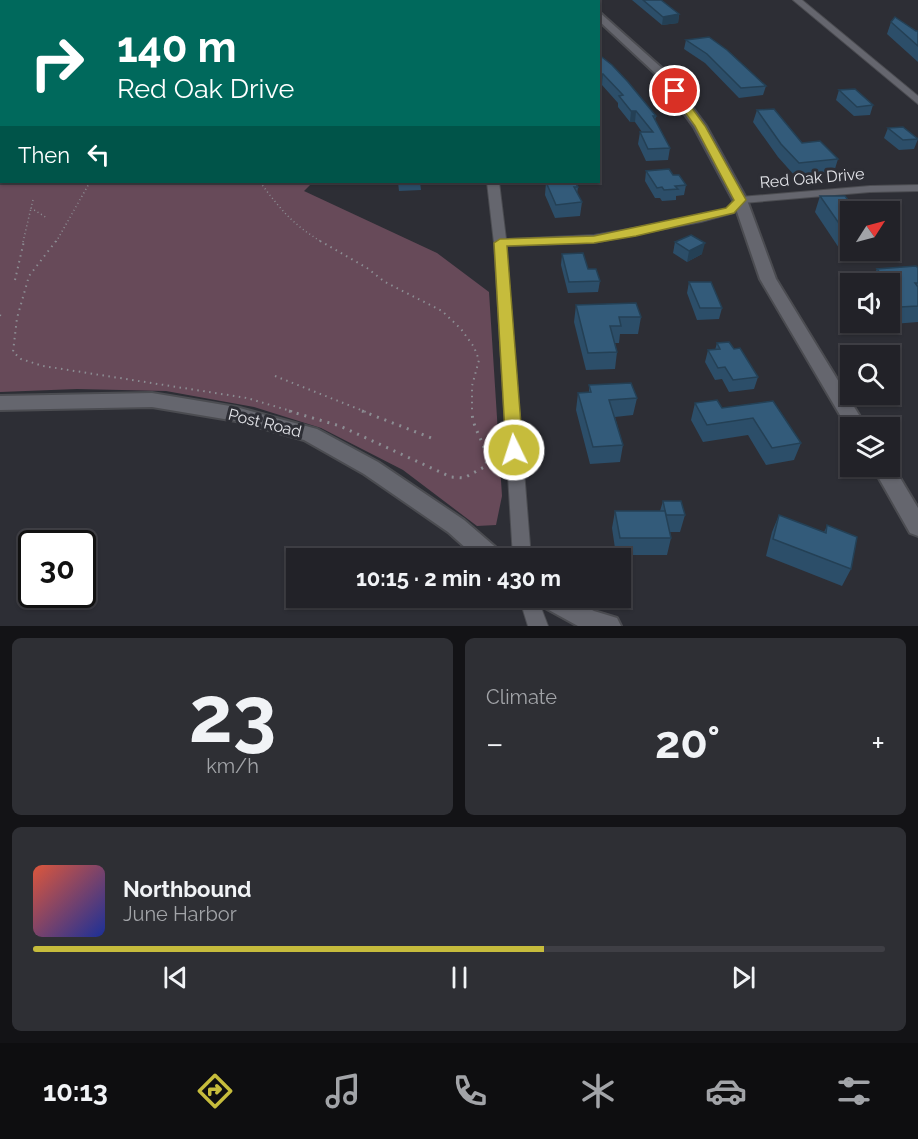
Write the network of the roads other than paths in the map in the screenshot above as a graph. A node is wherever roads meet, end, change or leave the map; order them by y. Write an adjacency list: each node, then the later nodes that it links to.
1 (797, 0): 3 (street)
2 (600, 16): 6 (street)
3 (918, 101)
4 (493, 183): 7 (street)
5 (918, 188): 6 (street, Red Oak Drive)
6 (740, 200): 7 (street, Red Oak Drive); 9 (street)
7 (500, 243): 13 (street)
8 (0, 403): 12 (street, Post Road)
9 (851, 417)
10 (888, 477): 11 (street)
11 (918, 527)
12 (481, 548)
13 (521, 548)
14 (532, 608): 16 (street)
15 (567, 608): 17 (street)
16 (538, 626)
17 (609, 626)

